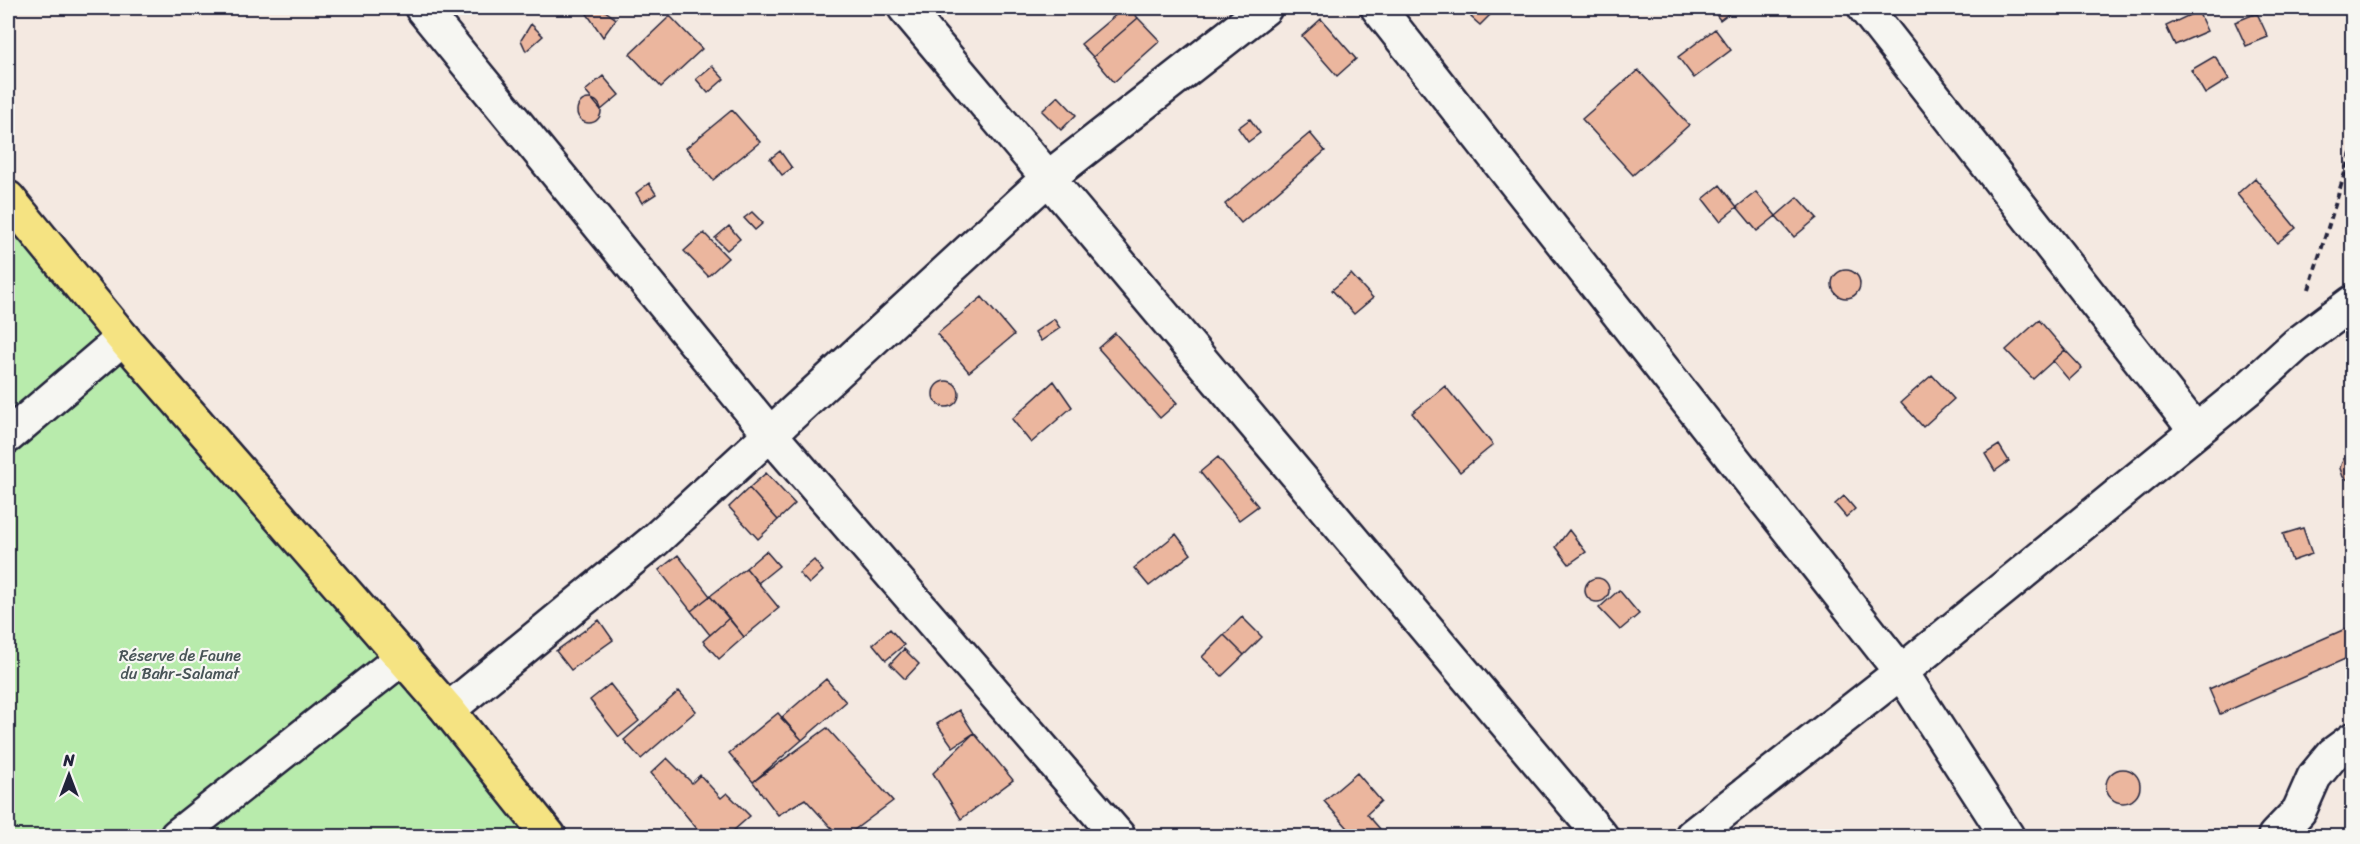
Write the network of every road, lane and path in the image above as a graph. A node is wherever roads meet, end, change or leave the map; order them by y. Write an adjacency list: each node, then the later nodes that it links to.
1 (422, 8): 13 (street)
2 (905, 8): 7 (street)
3 (1265, 8): 7 (street)
4 (1378, 8): 16 (street)
5 (1865, 8): 12 (street)
6 (2352, 150): 11 (path)
7 (1048, 178): 13 (street); 22 (street)
8 (8, 198): 10 (main road)
9 (2352, 303): 11 (street)
10 (123, 338): 14 (street); 15 (main road)
11 (2296, 345): 12 (street)
12 (2196, 431): 16 (street)
13 (770, 434): 17 (street); 21 (street)
14 (8, 436)
15 (403, 657): 17 (main road); 19 (street)
16 (1901, 672): 23 (street); 24 (street)
17 (448, 710): 20 (main road)
18 (2352, 740): 25 (street)
19 (177, 837)
20 (549, 837)
21 (1118, 837)
22 (1601, 837)
23 (1692, 837)
24 (2007, 837)
25 (2275, 837)

